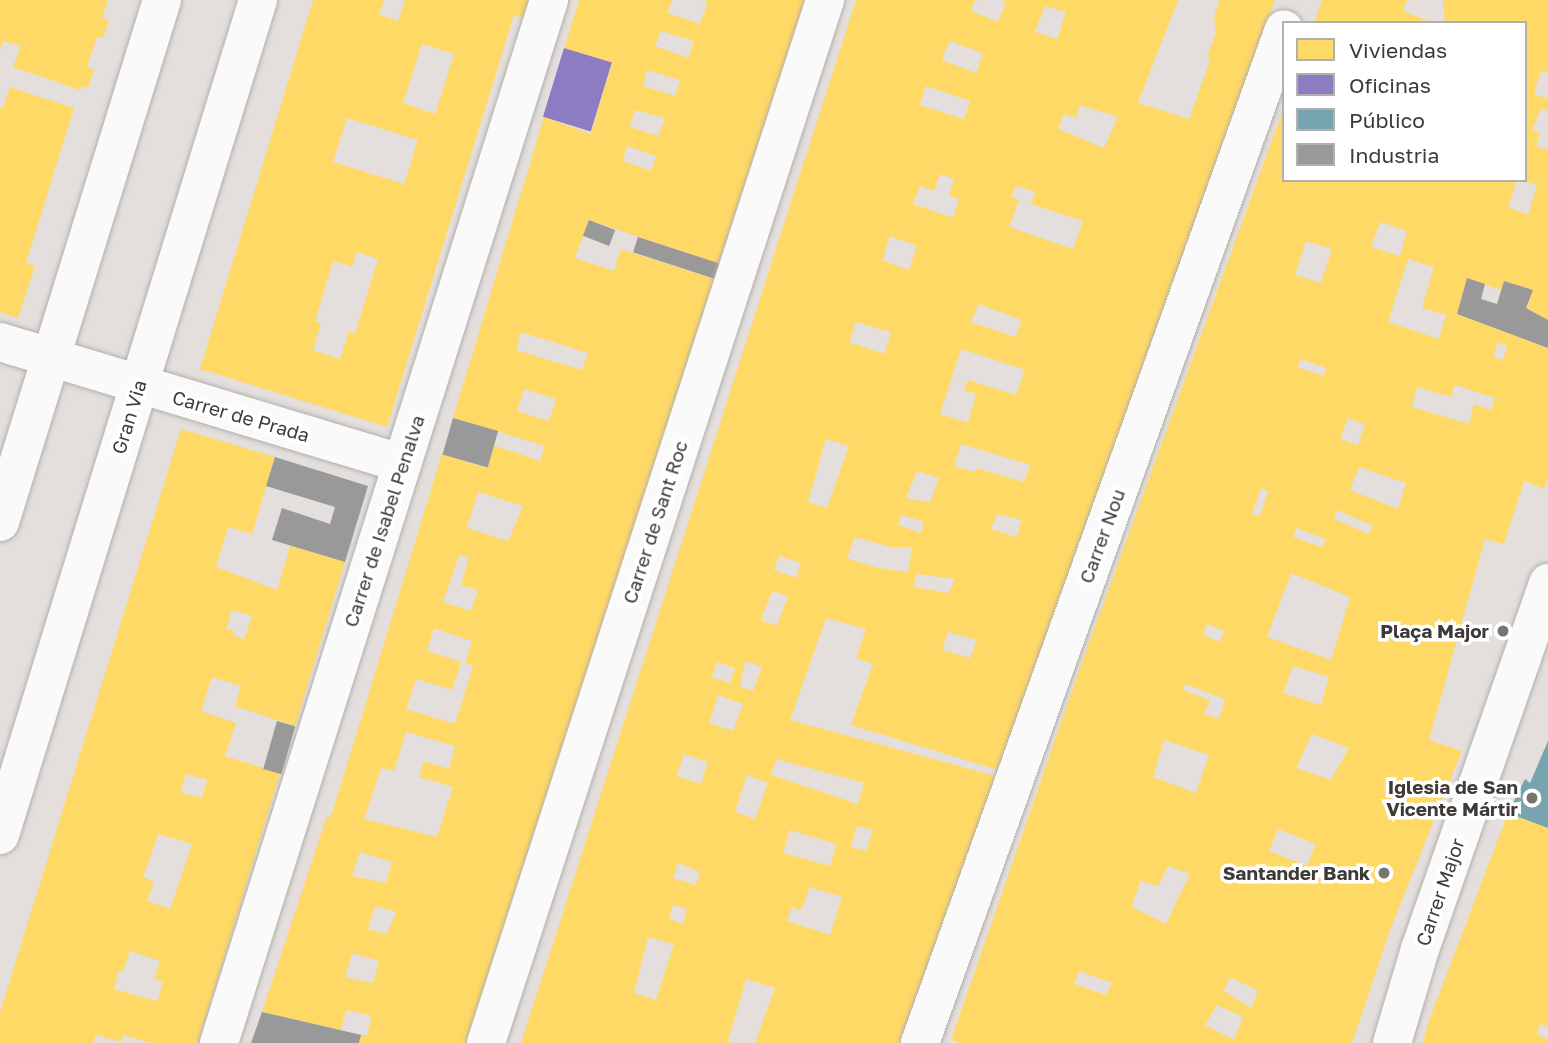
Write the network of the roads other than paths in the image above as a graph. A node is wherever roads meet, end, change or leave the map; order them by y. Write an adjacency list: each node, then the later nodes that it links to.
1 (162, 0): 9 (street)
2 (258, 0): 10 (street, Gran Via)
3 (549, 0): 11 (street, Carrer de Isabel Penalva)
4 (825, 0): 16 (street, Carrer de Sant Roc)
5 (1294, 0): 6 (street)
6 (1287, 21)
7 (1282, 35): 17 (street, Carrer Nou)
8 (0, 342): 9 (street, Carrer de Prada)
9 (51, 358): 10 (street, Carrer de Prada); 12 (street)
10 (139, 386): 11 (street, Carrer de Prada); 14 (street, Gran Via)
11 (402, 463): 15 (street, Carrer de Isabel Penalva)
12 (0, 522)
13 (1548, 583): 18 (street, Carrer Major)
14 (0, 835)
15 (219, 1043)
16 (486, 1043)
17 (920, 1043)
18 (1392, 1043)

